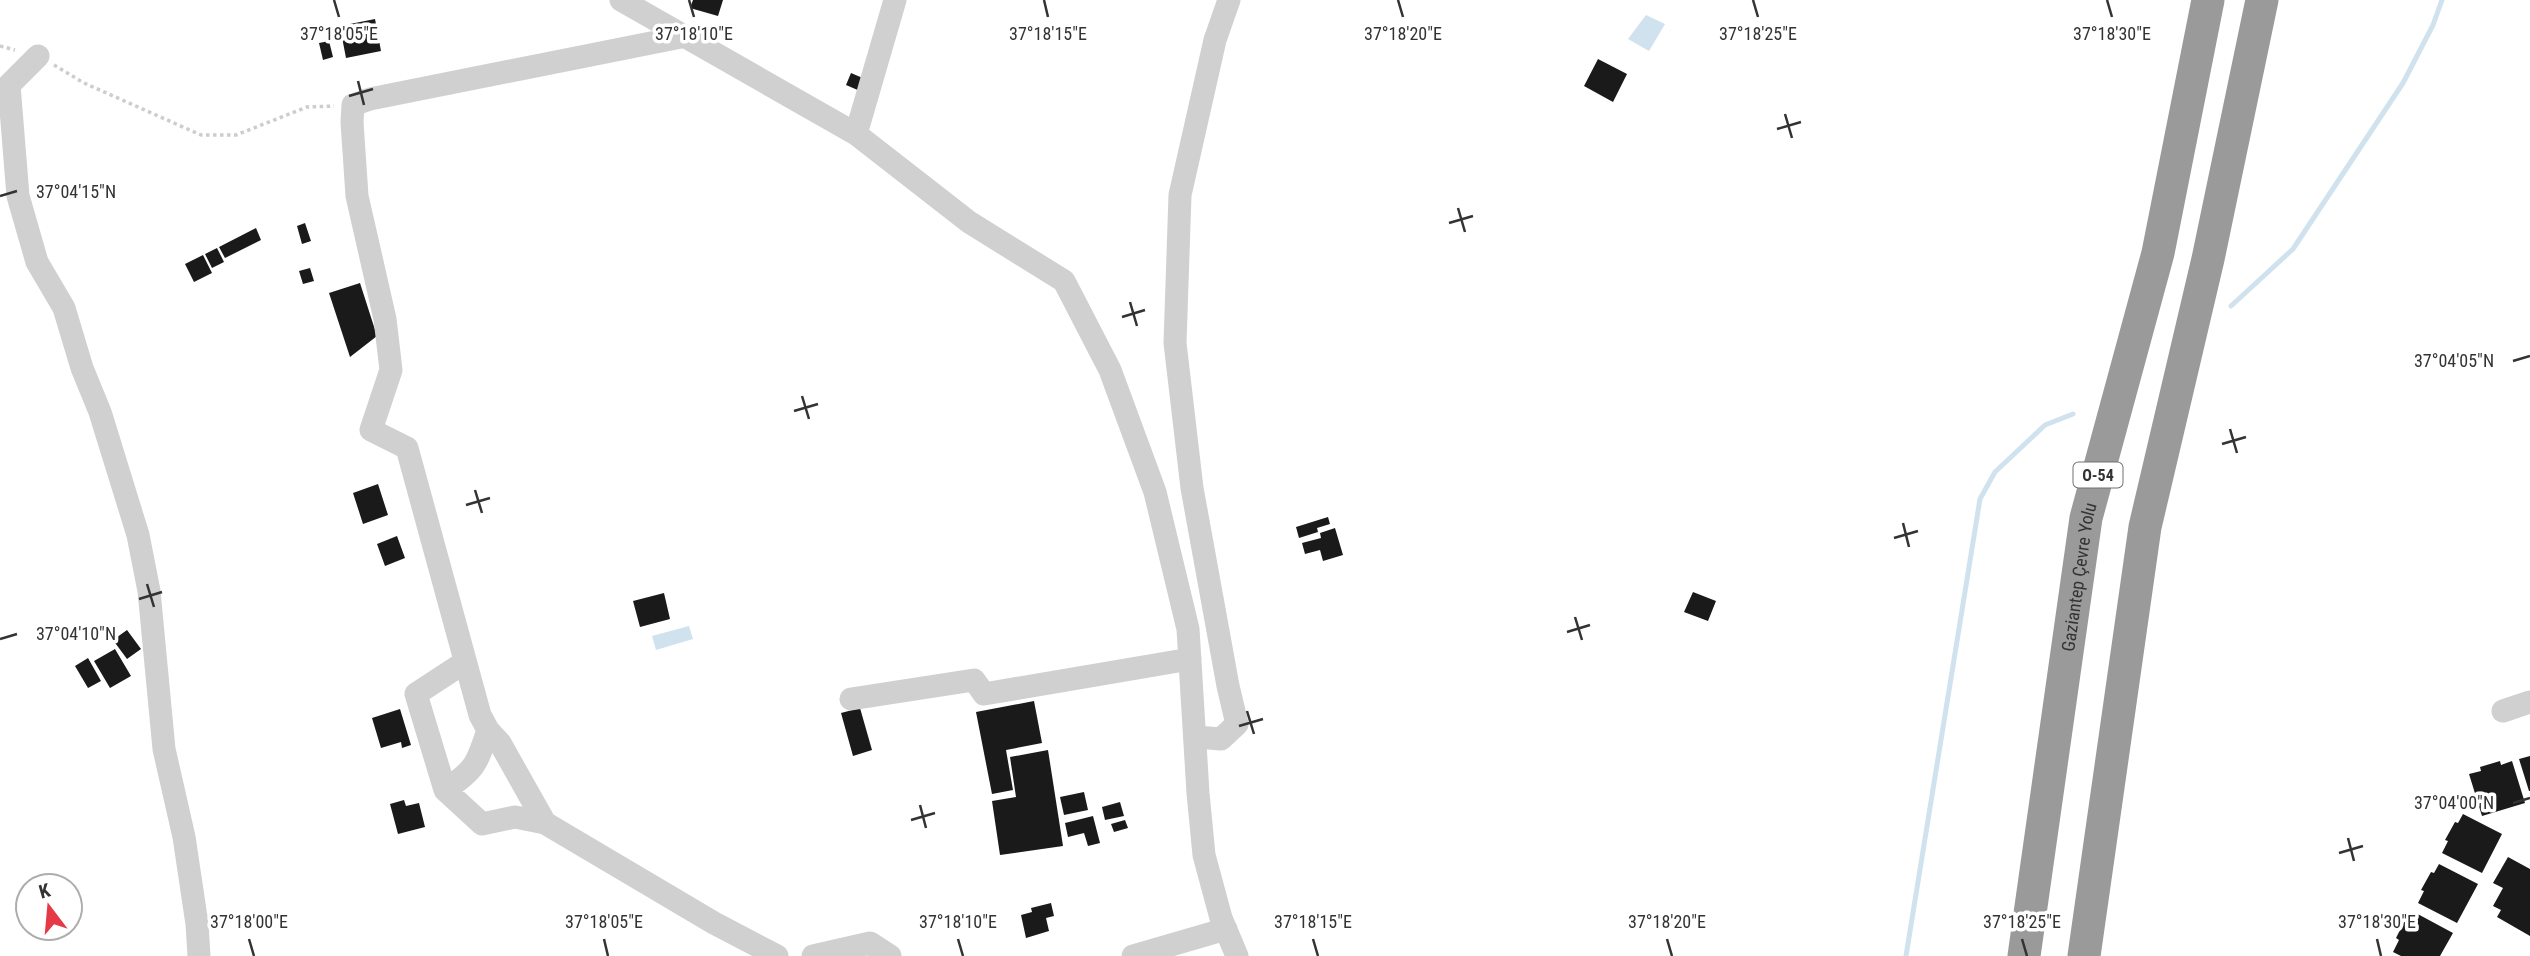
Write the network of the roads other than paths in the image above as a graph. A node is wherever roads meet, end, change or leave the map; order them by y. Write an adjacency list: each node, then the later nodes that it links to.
1 (621, 0): 6 (street)
2 (895, 0): 8 (street)
3 (1229, 0): 15 (street)
4 (2208, 0): 25 (highway, Gaziantep Çevre Yolu / O-54)
5 (2262, 0): 26 (highway)
6 (686, 36): 8 (street); 10 (street)
7 (38, 56): 20 (street)
8 (856, 134): 9 (street)
9 (1190, 659): 11 (street); 15 (street)
10 (465, 662): 14 (street); 16 (street)
11 (851, 699)
12 (2530, 702): 13 (street)
13 (2503, 711)
14 (488, 730): 16 (street); 17 (street)
15 (1196, 737): 18 (street)
16 (445, 790): 17 (street)
17 (545, 822): 21 (street)
18 (1226, 929): 19 (street); 24 (street)
19 (1147, 954)
20 (199, 956)
21 (777, 956)
22 (813, 956): 23 (street)
23 (890, 956)
24 (1237, 956)
25 (2024, 956)
26 (2084, 956)

